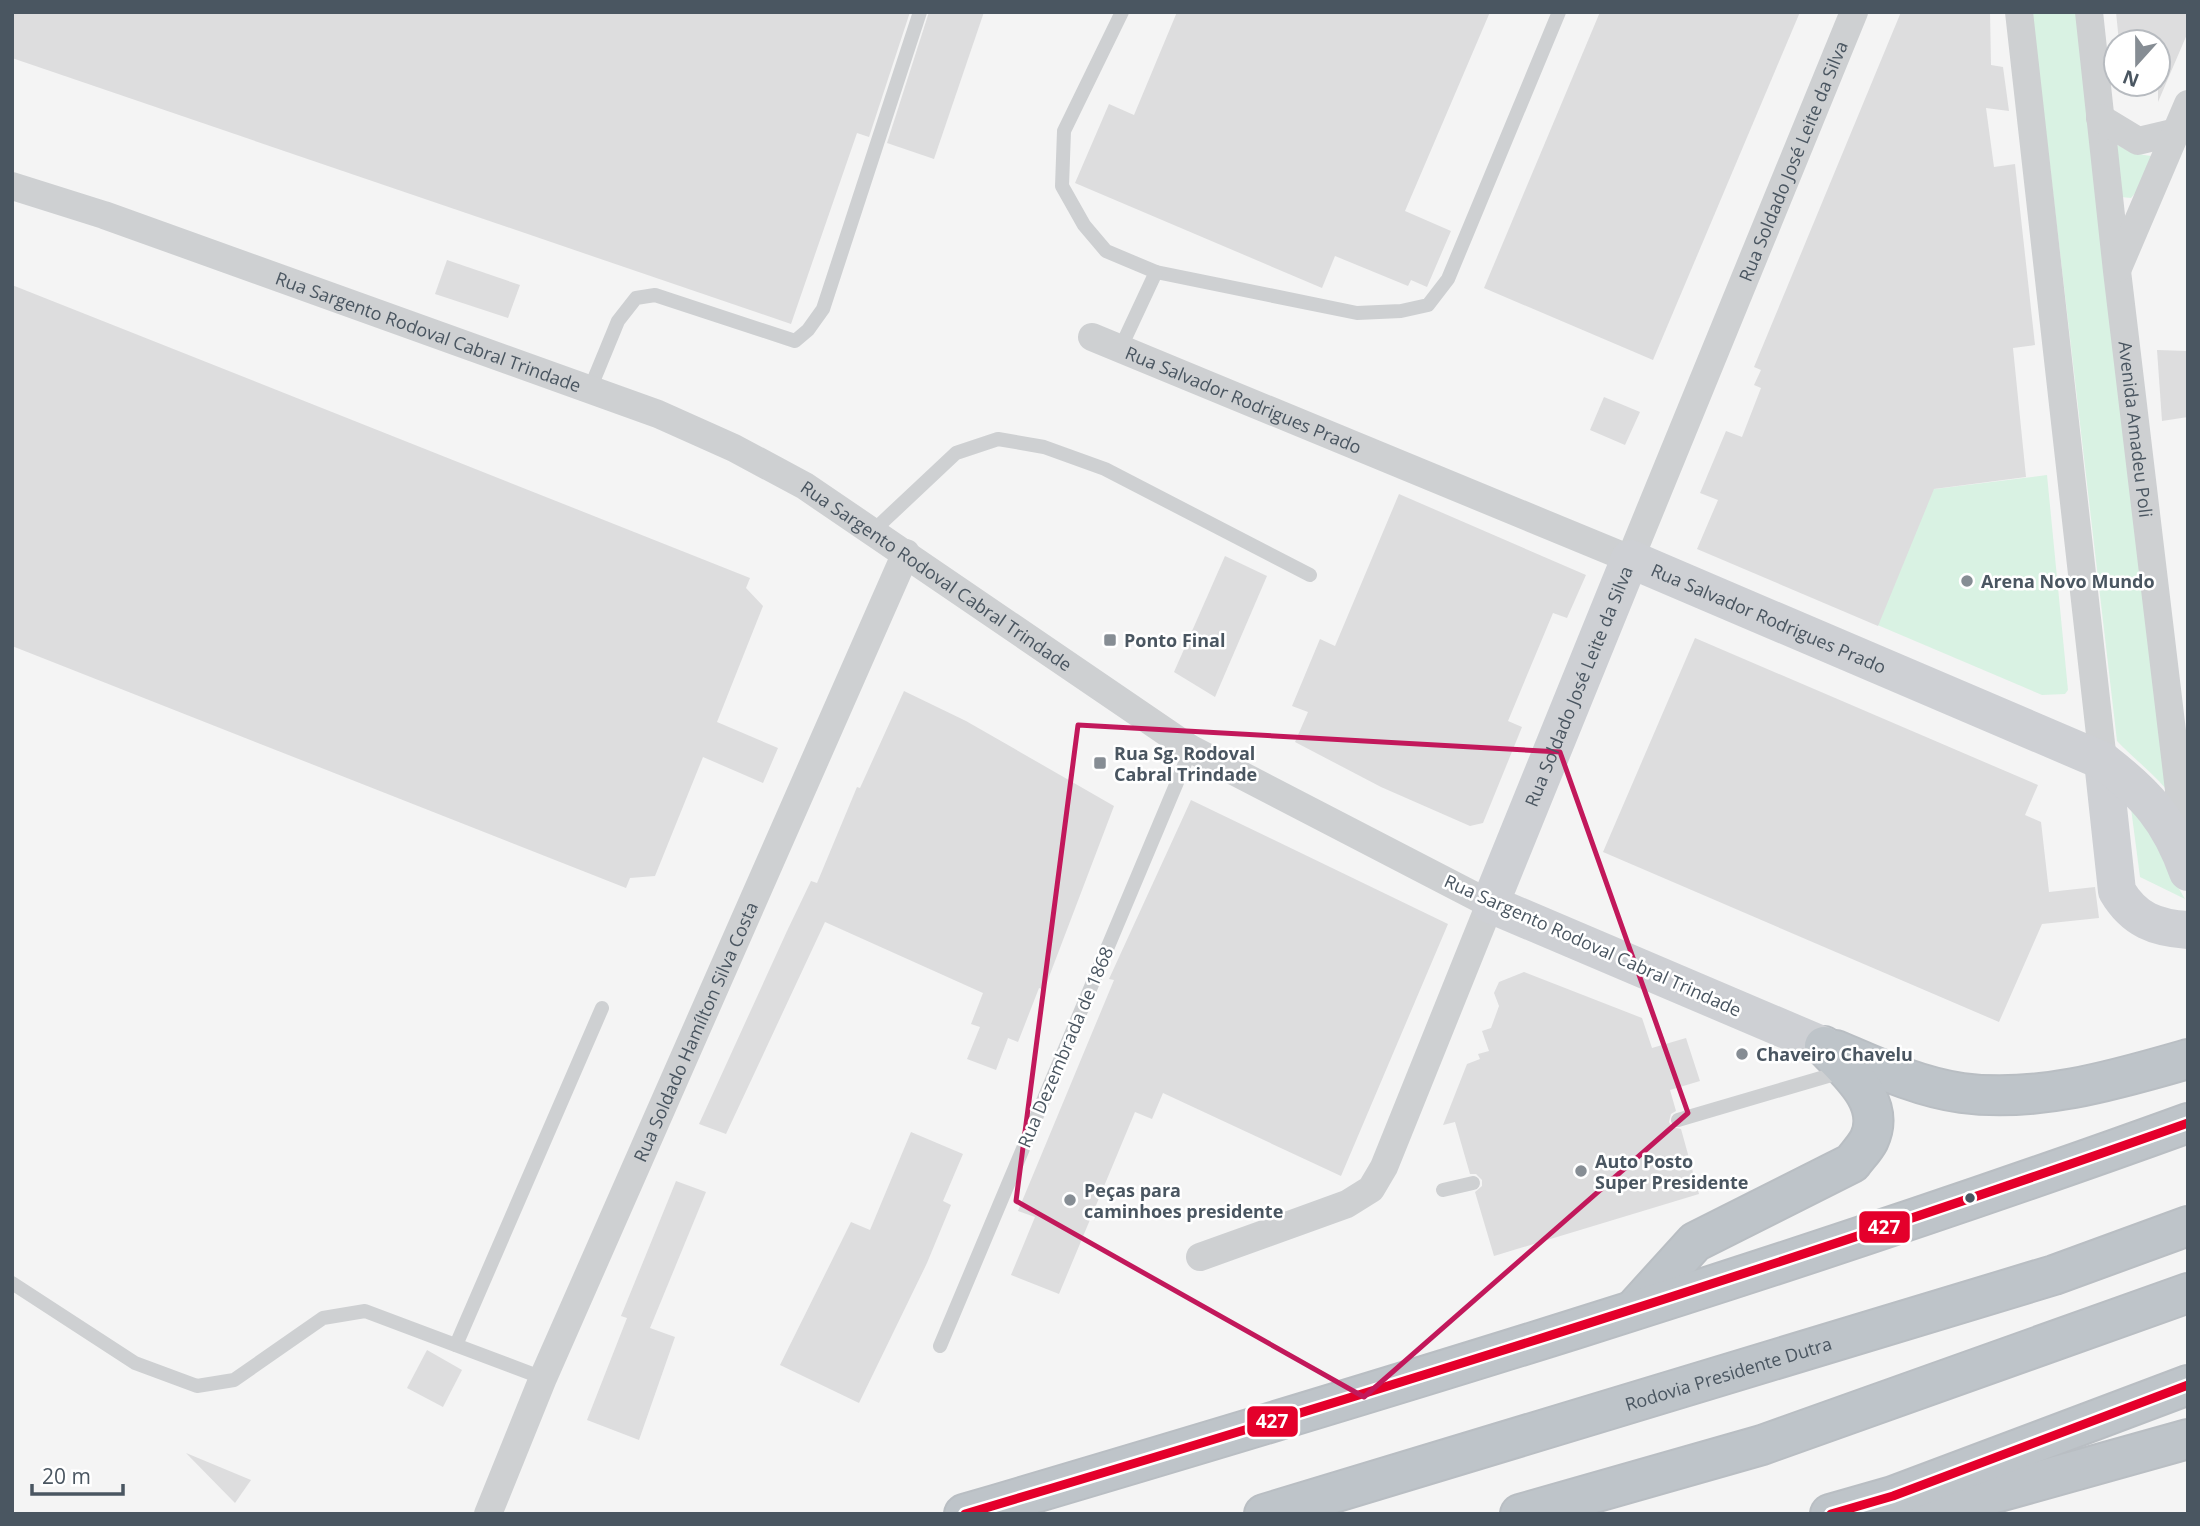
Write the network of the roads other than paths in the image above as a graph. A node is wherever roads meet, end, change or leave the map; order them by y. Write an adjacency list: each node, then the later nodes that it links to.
1 (920, 12): 15 (lane)
2 (1122, 12): 12 (lane)
3 (1559, 12): 12 (lane)
4 (1854, 12): 18 (street, Rua Soldado José Leite da Silva)
5 (2019, 12): 21 (street)
6 (2089, 12): 8 (street, Avenida Amadeu Poli)
7 (2188, 104): 9 (street)
8 (2100, 118): 9 (street); 11 (street, Avenida Amadeu Poli)
9 (2176, 132): 11 (street)
10 (12, 186): 15 (street, Rua Sargento Rodoval Cabral Trindade)
11 (2117, 271): 22 (street, Avenida Amadeu Poli)
12 (1156, 272): 14 (lane)
13 (1092, 337): 14 (street, Rua Salvador Rodrigues Prado)
14 (1121, 347): 18 (street, Rua Salvador Rodrigues Prado)
15 (590, 389): 16 (street, Rua Sargento Rodoval Cabral Trindade)
16 (873, 531): 17 (street, Rua Sargento Rodoval Cabral Trindade); 19 (lane)
17 (906, 553): 20 (street, Rua Sargento Rodoval Cabral Trindade); 39 (street, Rua Soldado Hamílton Silva Costa)
18 (1630, 559): 21 (main road, Rua Salvador Rodrigues Prado); 23 (main road, Rua Soldado José Leite da Silva)
19 (1310, 575)
20 (1191, 749): 23 (street, Rua Sargento Rodoval Cabral Trindade); 38 (lane, Rua Dezembrada de 1868)
21 (2103, 761): 22 (main road, Rua Salvador Rodrigues Prado); 24 (main road)
22 (2183, 860)
23 (1490, 904): 26 (main road, Rua Sargento Rodoval Cabral Trindade); 33 (street, Rua Soldado José Leite da Silva)
24 (2188, 930)
25 (602, 1008): 37 (lane)
26 (1835, 1058): 27 (highway); 28 (lane); 36 (highway)
27 (2188, 1059)
28 (1678, 1120)
29 (2188, 1123): 36 (highway)
30 (1473, 1183): 31 (lane)
31 (1443, 1190)
32 (2188, 1226): 45 (highway, Rodovia Presidente Dutra)
33 (1200, 1257)
34 (12, 1283): 37 (lane)
35 (2188, 1293): 46 (highway)
36 (1634, 1309): 44 (highway)
37 (456, 1345): 39 (lane)
38 (940, 1346)
39 (544, 1378): 43 (street, Rua Soldado Hamílton Silva Costa)
40 (2188, 1385): 42 (highway)
41 (2188, 1438): 42 (highway)
42 (1893, 1496): 47 (highway)
43 (488, 1514)
44 (964, 1514)
45 (1264, 1514)
46 (1520, 1514)
47 (1830, 1514)

